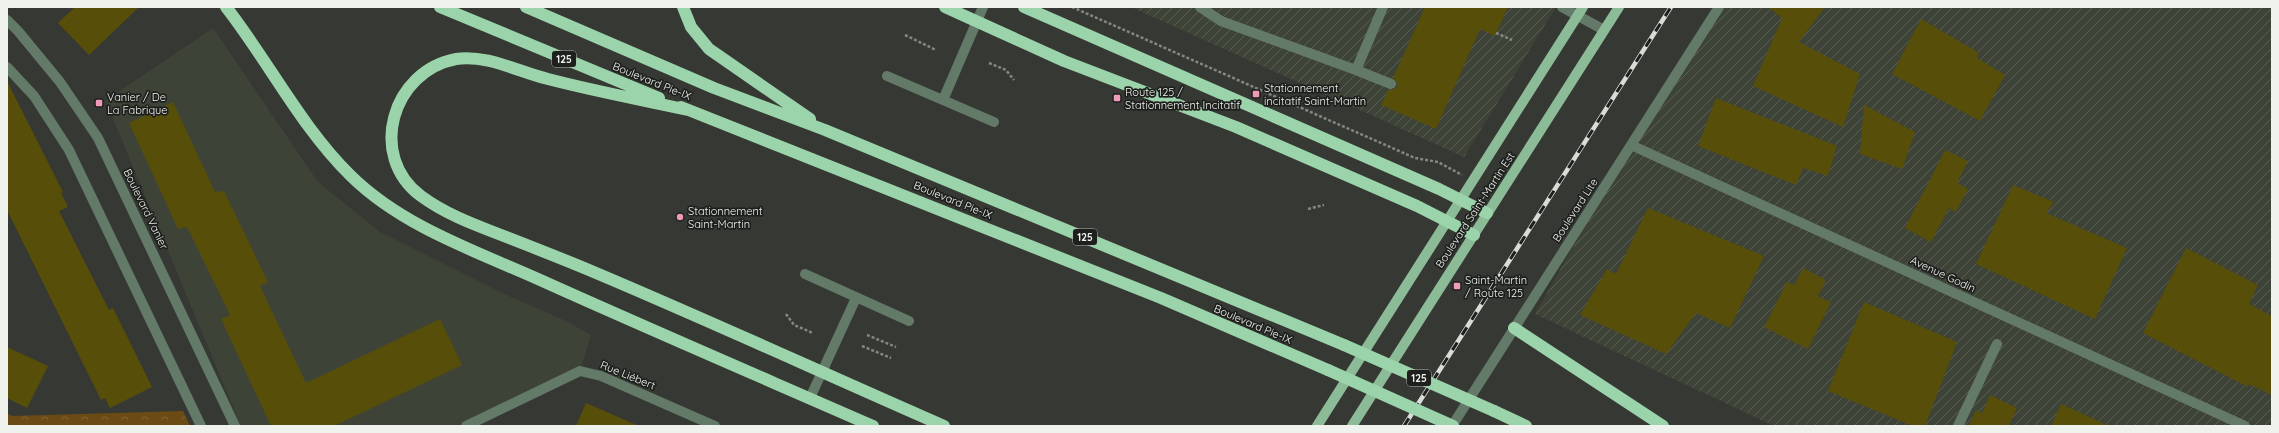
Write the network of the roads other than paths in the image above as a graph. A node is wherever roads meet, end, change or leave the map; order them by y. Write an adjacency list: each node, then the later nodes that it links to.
1 (226, 7): 36 (highway)
2 (440, 7): 22 (highway, Boulevard Pie-IX / 125)
3 (526, 7): 24 (highway, Boulevard Pie-IX / 125)
4 (683, 7): 24 (highway)
5 (945, 7): 14 (highway)
6 (983, 7): 14 (street)
7 (1024, 7): 26 (highway)
8 (1200, 7): 18 (street)
9 (1383, 7): 18 (street)
10 (1562, 7): 13 (street)
11 (1619, 7): 16 (main road, Boulevard Saint-Martin Est)
12 (1719, 7): 25 (street, Boulevard Lite)
13 (1580, 11): 16 (street); 26 (main road, Boulevard Saint-Martin Est)
14 (977, 22): 21 (street); 28 (highway)
15 (9, 25): 38 (street, Boulevard Vanier)
16 (1604, 30): 27 (main road, Boulevard Saint-Martin Est)
17 (7, 67): 37 (street)
18 (1356, 70): 20 (street)
19 (887, 76): 21 (street)
20 (1391, 84)
21 (943, 100): 23 (street)
22 (688, 110): 35 (highway); 45 (highway, Boulevard Pie-IX / 125, bridge)
23 (994, 122)
24 (825, 130): 46 (highway, Boulevard Pie-IX / 125, bridge)
25 (1632, 145): 33 (street, Boulevard Lite); 49 (street, Avenue Godin)
26 (1462, 200): 27 (highway); 28 (main road, Boulevard Saint-Martin Est)
27 (1487, 213): 29 (main road, Boulevard Saint-Martin Est)
28 (1448, 222): 29 (highway); 43 (main road, Boulevard Saint-Martin Est)
29 (1474, 234): 44 (main road, Boulevard Saint-Martin Est)
30 (805, 274): 31 (street)
31 (856, 298): 32 (street); 35 (street)
32 (909, 321)
33 (1514, 328): 45 (street, Boulevard Lite); 47 (highway)
34 (1997, 344): 48 (street)
35 (822, 372): 36 (street); 42 (highway)
36 (810, 398): 41 (highway)
37 (201, 426)
38 (235, 426)
39 (466, 426): 40 (street, Rue Liébert)
40 (715, 426)
41 (873, 426)
42 (944, 426)
43 (1317, 426)
44 (1352, 426)
45 (1452, 426)
46 (1526, 426)
47 (1663, 426)
48 (1958, 426)
49 (2245, 426)

